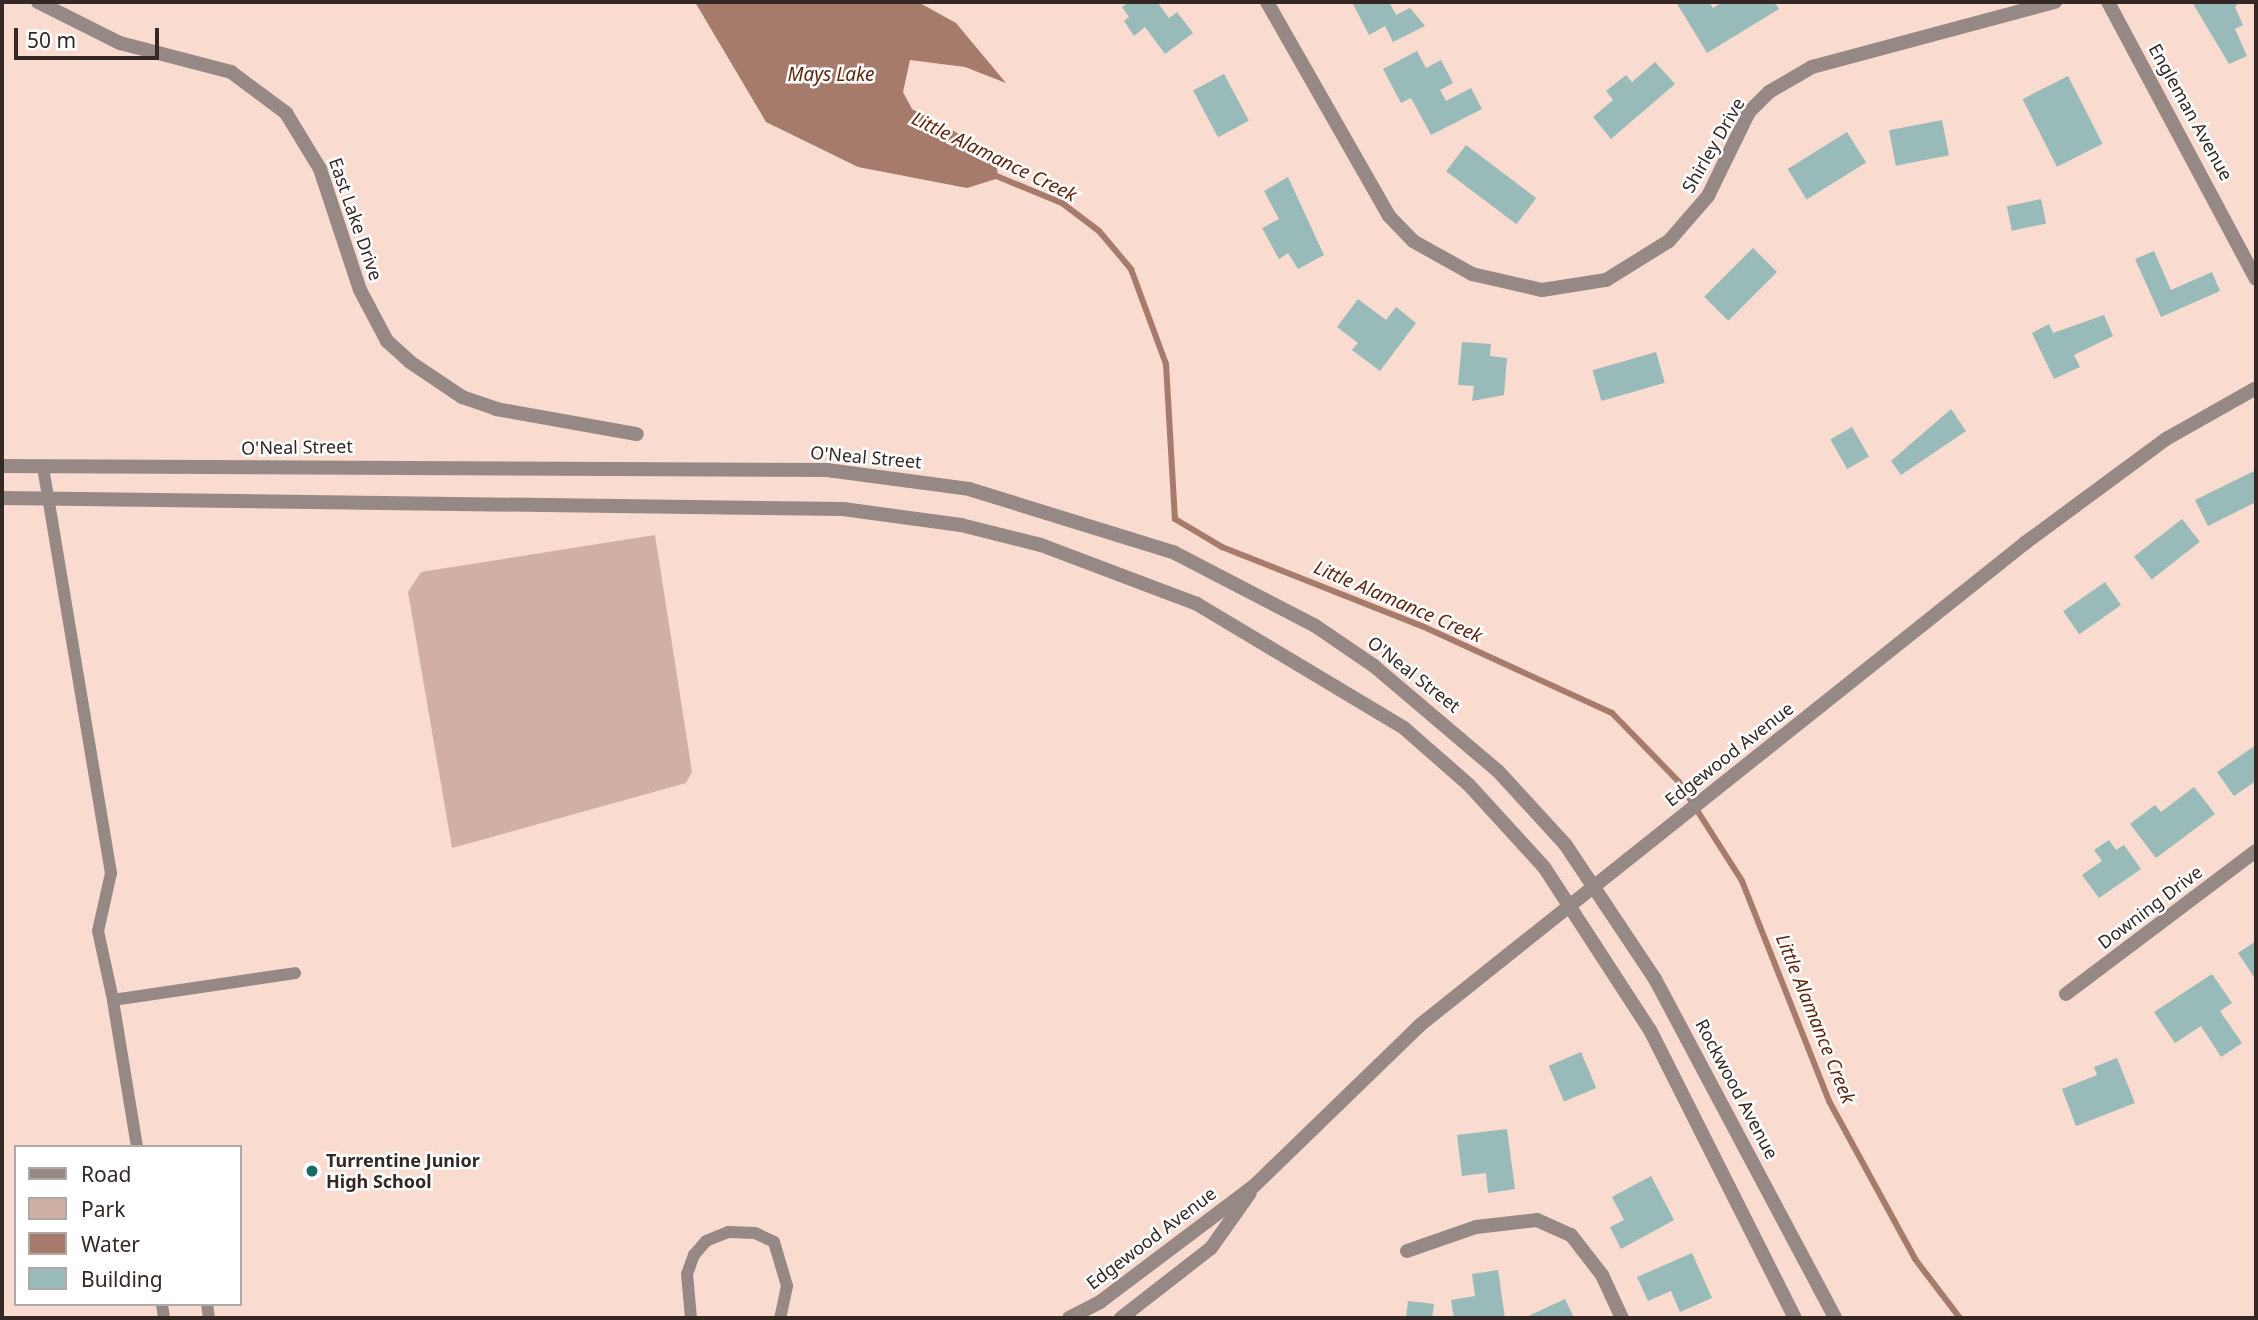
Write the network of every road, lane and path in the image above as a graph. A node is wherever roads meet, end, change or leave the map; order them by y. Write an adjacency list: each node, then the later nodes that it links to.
1 (38, 2): 7 (street, East Lake Drive)
2 (1266, 2): 3 (street, Shirley Drive)
3 (2055, 2)
4 (2108, 2): 5 (street, Engleman Avenue)
5 (2256, 279)
6 (2256, 388): 13 (street, Edgewood Avenue)
7 (637, 433)
8 (2, 466): 9 (street, O'Neal Street)
9 (43, 467): 11 (lane); 13 (street, O'Neal Street)
10 (2, 498): 11 (street)
11 (44, 498): 14 (street); 17 (lane)
12 (2256, 851): 16 (street, Downing Drive)
13 (1595, 883): 14 (street, Edgewood Avenue); 27 (street, Rockwood Avenue)
14 (1570, 904): 19 (street, Edgewood Avenue); 26 (street)
15 (295, 973): 17 (lane)
16 (2066, 993)
17 (113, 1000): 18 (lane)
18 (137, 1145)
19 (1254, 1186): 23 (street, Edgewood Avenue); 24 (street, Edgewood Avenue)
20 (1407, 1251): 25 (street)
21 (691, 1318): 22 (lane)
22 (780, 1318)
23 (1069, 1318)
24 (1121, 1318)
25 (1622, 1318)
26 (1795, 1318)
27 (1835, 1318)

